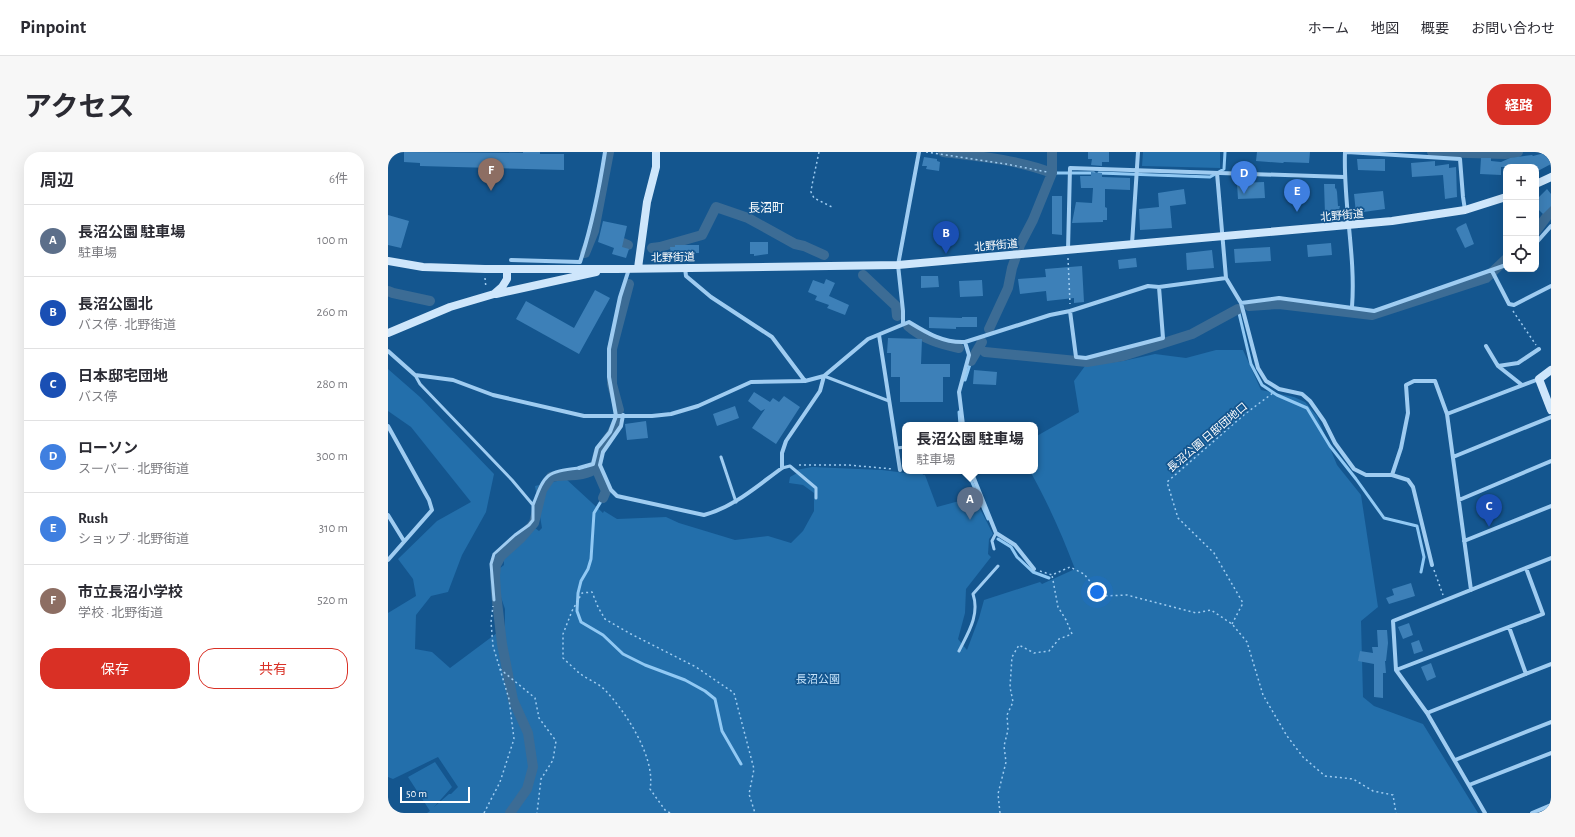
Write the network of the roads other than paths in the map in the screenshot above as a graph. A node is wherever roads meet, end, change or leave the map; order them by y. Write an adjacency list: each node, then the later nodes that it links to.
1 (605, 152): 19 (street)
2 (656, 152): 23 (main road)
3 (919, 152): 21 (street)
4 (1138, 152): 6 (street)
5 (1346, 152): 8 (street); 12 (street)
6 (1137, 170): 7 (street); 17 (street); 18 (street)
7 (1217, 173): 8 (street); 15 (street)
8 (1344, 177): 13 (street)
9 (1551, 177): 10 (main road)
10 (1539, 183)
11 (1503, 198): 12 (main road, 北野街道)
12 (1465, 210): 13 (main road, 北野街道)
13 (1348, 226): 15 (main road, 北野街道); 33 (street)
14 (1551, 226): 16 (street)
15 (1222, 236): 17 (main road, 北野街道); 28 (street)
16 (1539, 240)
17 (1132, 245): 18 (main road, 北野街道)
18 (1068, 250): 21 (main road, 北野街道)
19 (511, 260)
20 (388, 261): 25 (main road, 北野街道)
21 (898, 265): 24 (main road, 北野街道); 35 (street)
22 (1503, 266): 27 (street)
23 (634, 268): 24 (main road, 北野街道); 26 (main road, 北野街道); 53 (street)
24 (684, 268): 47 (street)
25 (507, 269): 26 (main road, 北野街道); 31 (main road)
26 (616, 269): 31 (main road)
27 (1492, 271): 29 (street); 33 (street)
28 (1226, 278): 30 (street); 32 (street)
29 (1551, 286)
30 (1160, 287): 34 (street); 34 (street)
31 (494, 294): 36 (main road)
32 (1241, 303): 33 (street); 66 (street)
33 (1352, 307)
34 (1070, 311): 38 (street)
35 (903, 323): 37 (street); 38 (street)
36 (388, 333)
37 (879, 335): 45 (street); 49 (street)
38 (965, 342): 55 (street)
39 (1486, 346): 42 (street)
40 (1539, 350): 42 (street)
41 (388, 351): 44 (street)
42 (1498, 366): 48 (street)
43 (1551, 370): 46 (main road)
44 (416, 375): 53 (street); 70 (lane)
45 (824, 376): 47 (street); 49 (lane); 63 (street)
46 (1539, 379): 48 (street); 50 (main road)
47 (805, 381): 52 (street)
48 (1522, 385): 51 (street)
49 (889, 401): 58 (street)
50 (1551, 410)
51 (1447, 414): 60 (street); 66 (street)
52 (624, 415): 53 (street); 69 (street)
53 (616, 416): 62 (street)
54 (1551, 417): 60 (street)
55 (963, 422)
56 (388, 426): 74 (street)
57 (902, 447): 58 (lane)
58 (897, 448): 64 (street)
59 (721, 457): 69 (lane)
60 (1453, 457): 68 (street)
61 (1551, 461): 68 (street)
62 (579, 468): 70 (lane)
63 (782, 468): 67 (lane); 69 (street)
64 (900, 470)
65 (972, 474): 73 (street)
66 (1392, 475): 79 (street)
67 (816, 498)
68 (1459, 500): 75 (street)
69 (736, 502)
70 (533, 505): 84 (lane)
71 (1551, 506): 75 (street)
72 (388, 515): 74 (street)
73 (996, 533): 76 (lane); 82 (street)
74 (404, 541): 78 (street)
75 (1464, 541): 83 (street)
76 (994, 549)
77 (1551, 558): 81 (street)
78 (388, 560)
79 (1432, 565)
80 (998, 566): 86 (lane)
81 (1526, 568): 83 (street); 85 (street)
82 (1034, 569)
83 (1471, 590): 88 (street)
84 (494, 600)
85 (1509, 627): 88 (street); 89 (street)
86 (959, 651)
87 (1551, 664): 89 (street)
88 (1396, 670): 90 (street)
89 (1526, 674): 90 (street)
90 (1427, 713): 93 (street)
91 (1551, 722): 93 (street)
92 (1551, 753): 94 (street)
93 (1455, 760): 94 (street)
94 (1469, 785): 96 (street)
95 (1551, 805): 97 (street)
96 (1485, 813)
97 (1532, 813)

